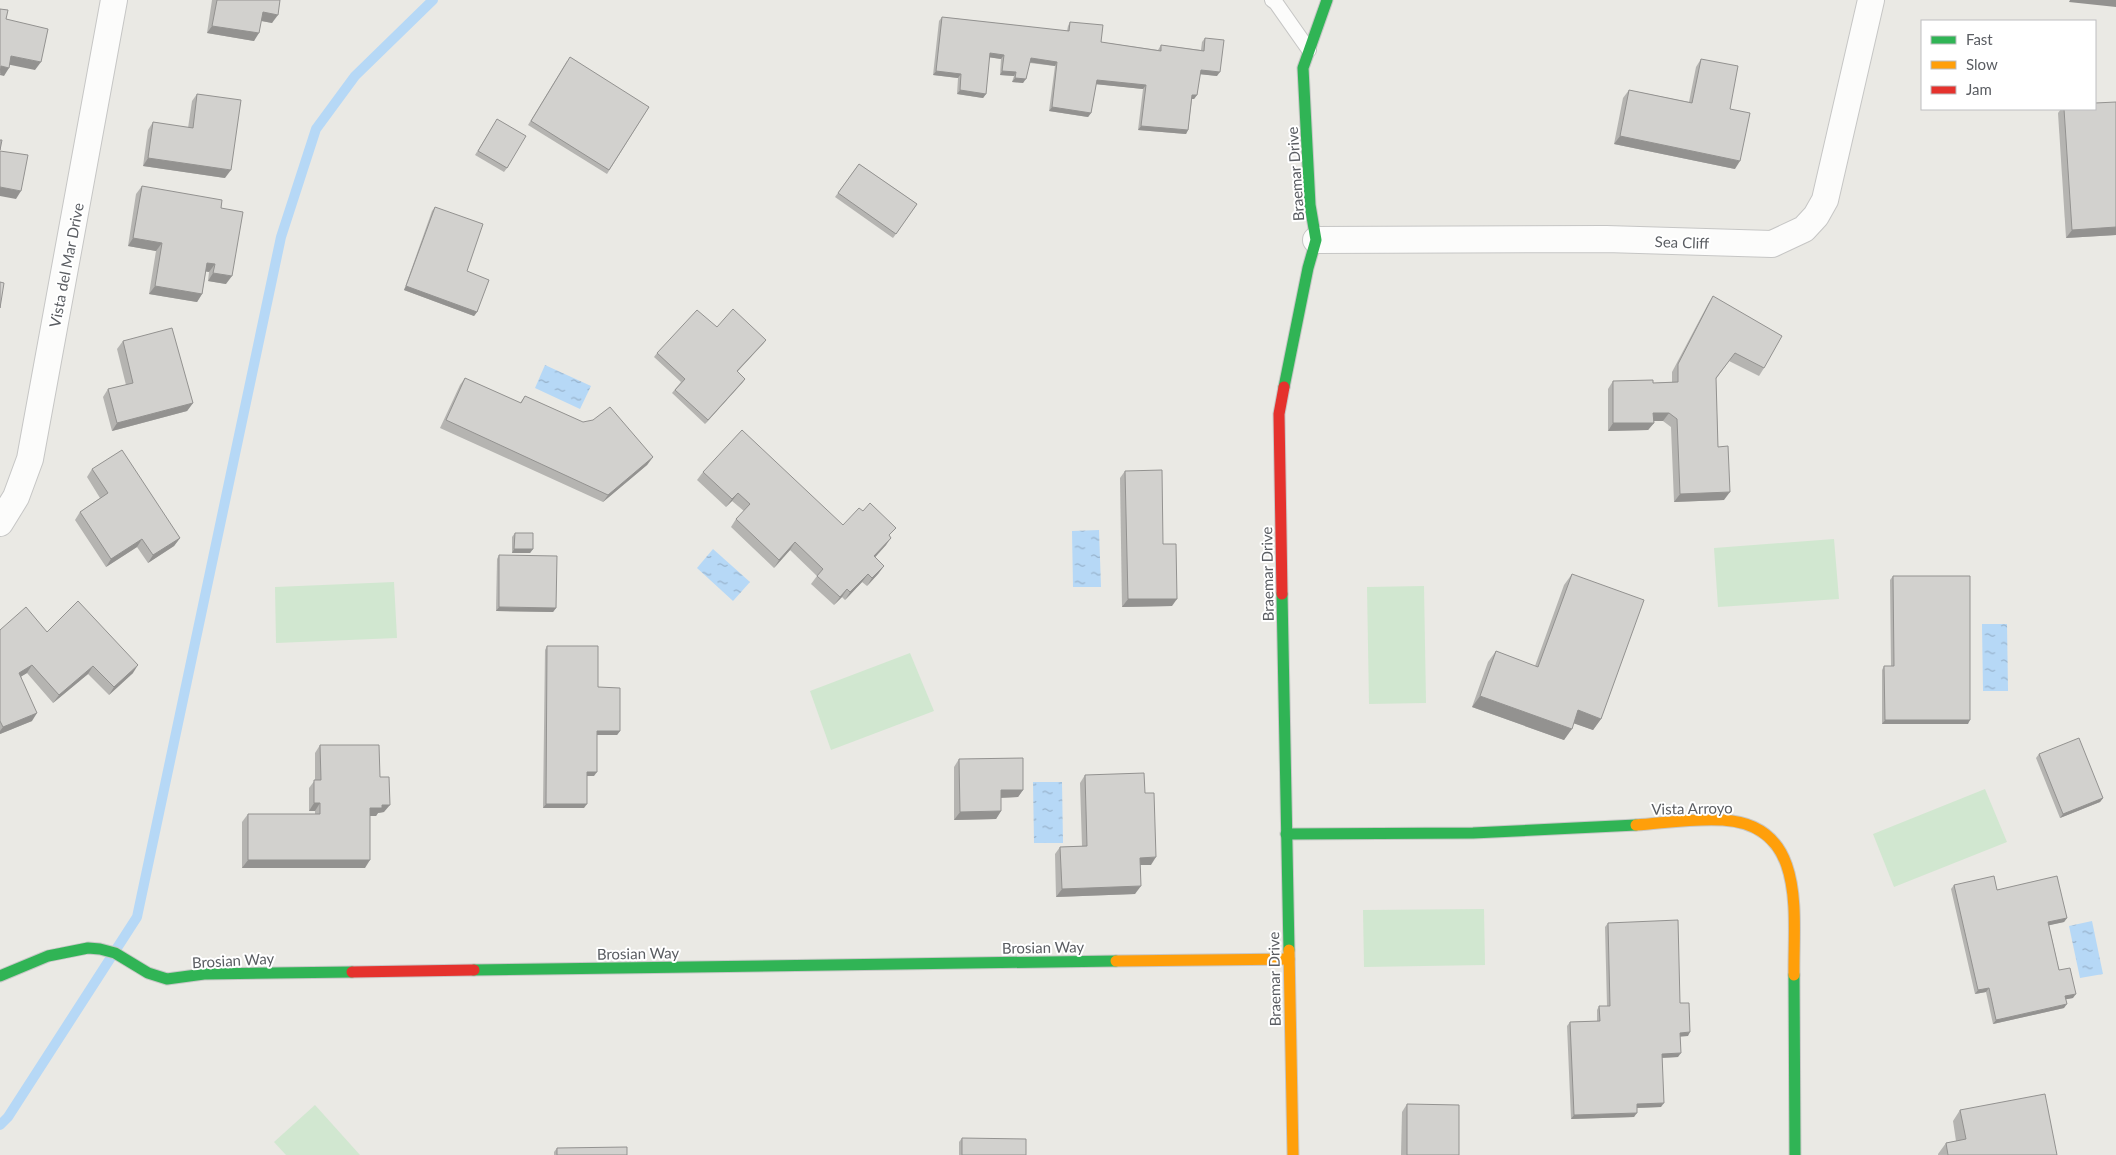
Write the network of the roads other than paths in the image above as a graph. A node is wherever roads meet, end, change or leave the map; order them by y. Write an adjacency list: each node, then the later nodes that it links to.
1 (114, 0): 7 (street, Vista del Mar Drive)
2 (1272, 0): 5 (lane)
3 (1326, 0): 5 (street, Braemar Drive)
4 (1871, 0): 6 (street, Sea Cliff)
5 (1309, 50): 6 (street, Braemar Drive)
6 (1316, 240): 8 (street, Braemar Drive)
7 (0, 523)
8 (1286, 834): 9 (street, Braemar Drive); 12 (street, Vista Arroyo)
9 (1289, 959): 10 (street, Brosian Way); 11 (street, Braemar Drive)
10 (0, 976)
11 (1293, 1155)
12 (1795, 1155)

